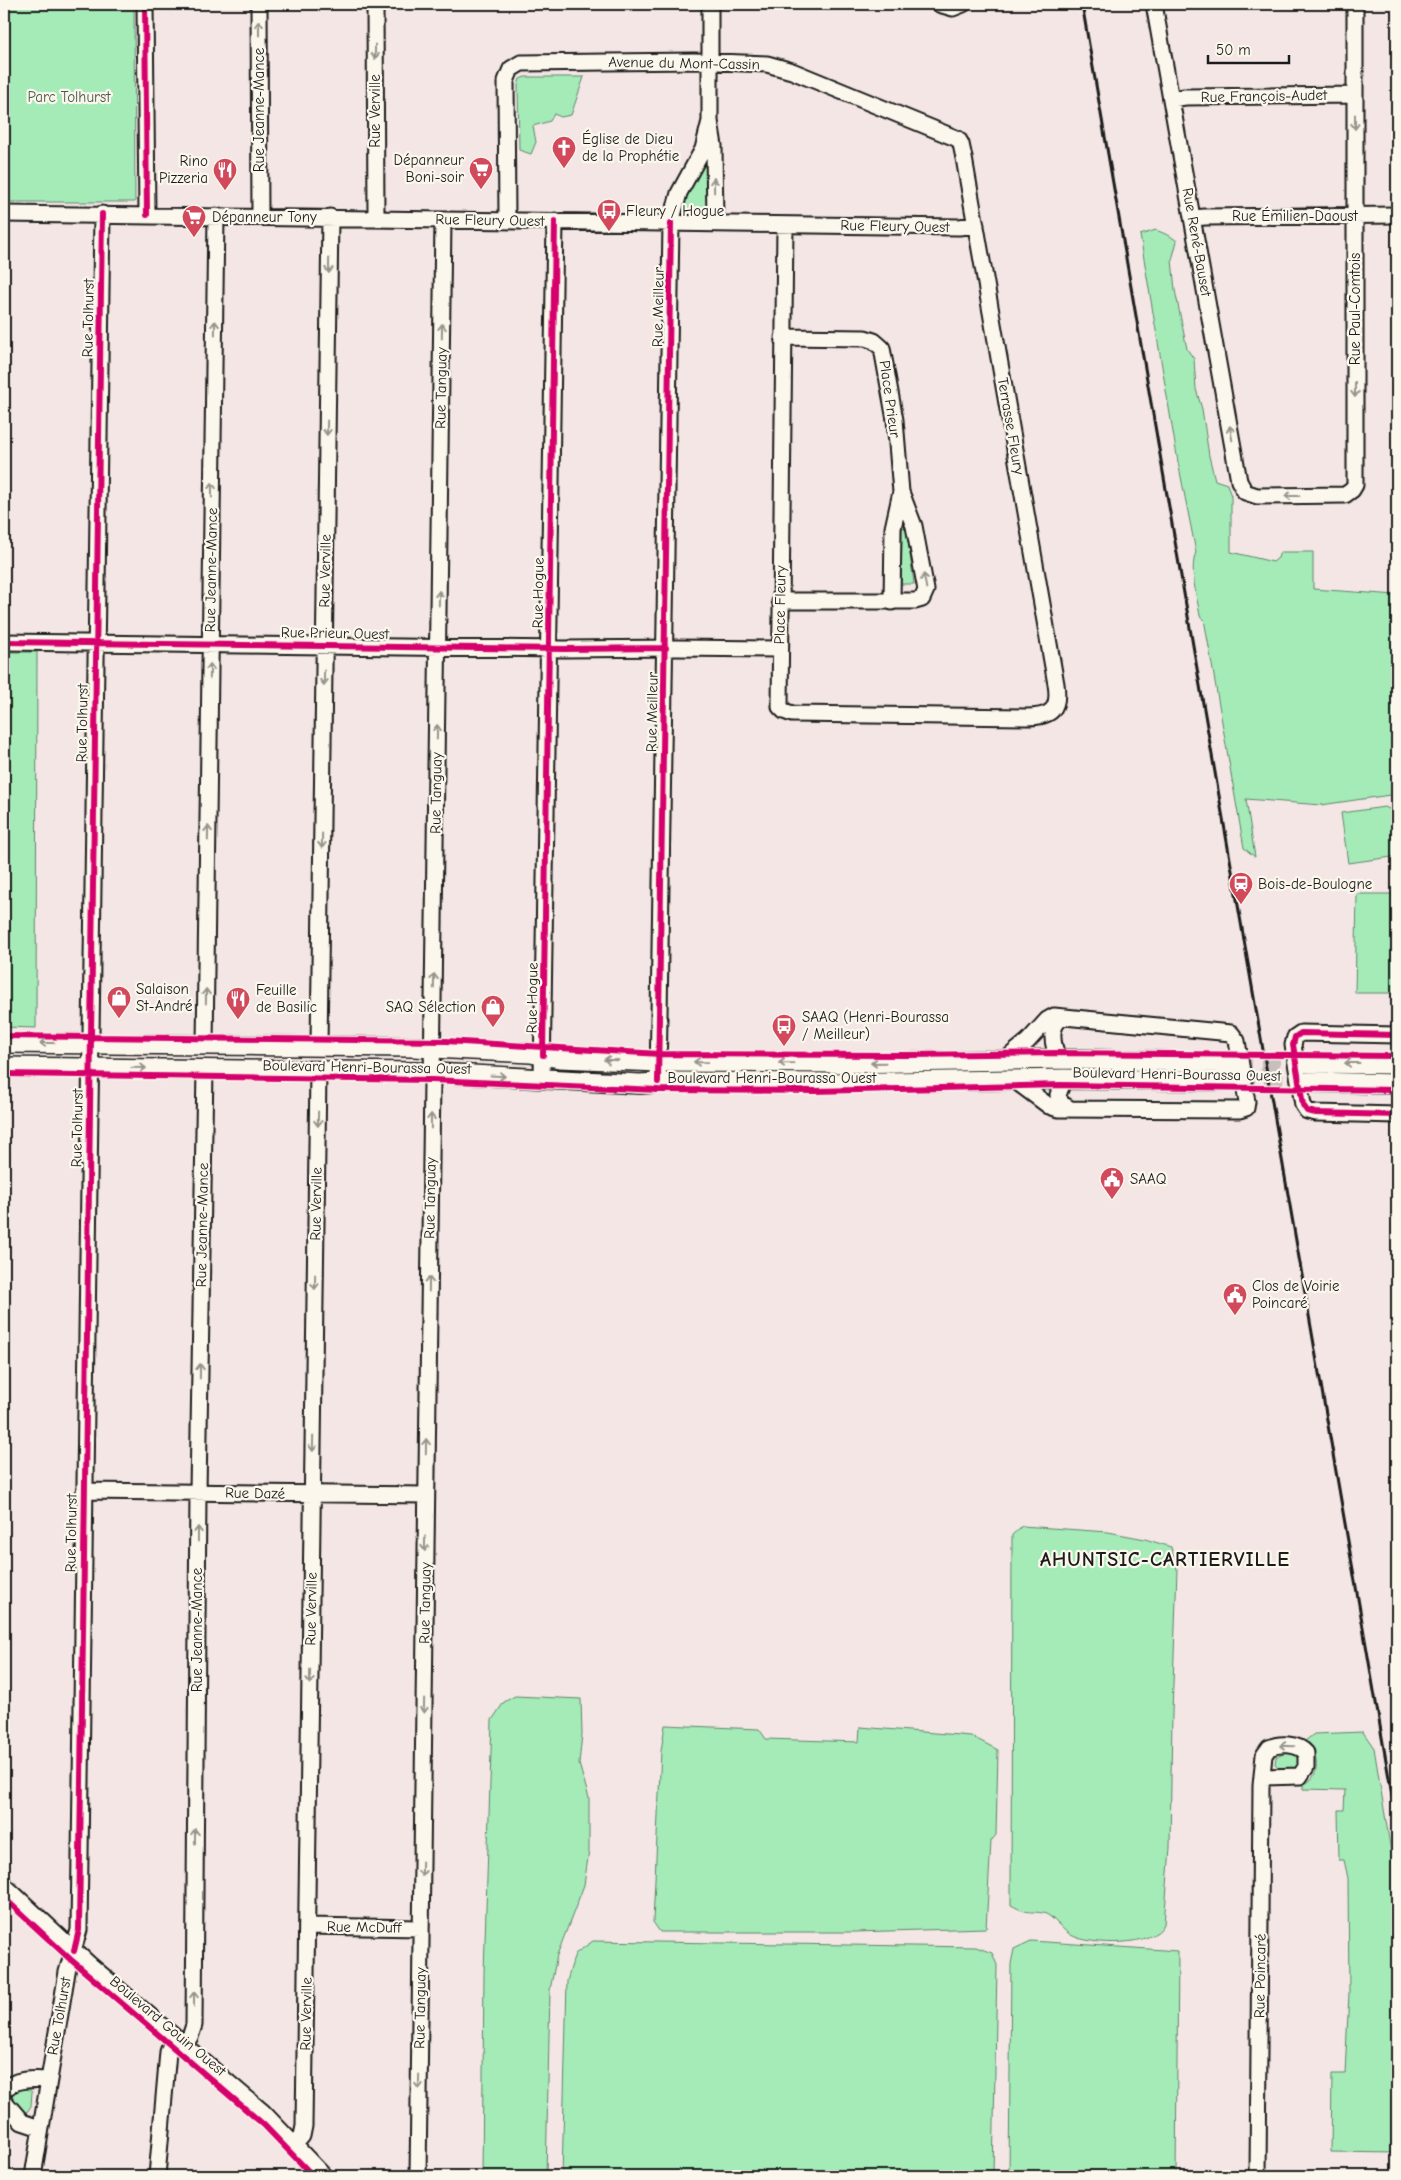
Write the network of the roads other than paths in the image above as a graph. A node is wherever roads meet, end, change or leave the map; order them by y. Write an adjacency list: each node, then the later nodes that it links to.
1 (145, 4): 16 (street)
2 (258, 4): 20 (street, Rue Jeanne-Mance, one-way to 2)
3 (374, 4): 22 (street, Rue Verville, one-way to 22)
4 (710, 4): 9 (street)
5 (940, 4): 6 (street)
6 (963, 4)
7 (1154, 4): 11 (street, Rue René-Bauset)
8 (1355, 4): 10 (street, Rue Paul-Comtois)
9 (710, 62): 12 (street); 13 (street, Avenue du Mont-Cassin); 25 (street, Avenue du Mont-Cassin)
10 (1355, 95): 11 (street, Rue François-Audet); 19 (street, Rue Paul-Comtois, one-way to 19)
11 (1172, 98): 23 (street, Rue René-Bauset)
12 (710, 121): 27 (street, Rue Meilleur); 28 (street, one-way to 12)
13 (960, 142): 30 (street, Terrasse Fleury)
14 (4, 214): 15 (street, Rue Fleury Ouest)
15 (102, 214): 16 (street, Rue Fleury Ouest); 37 (street, Rue Tolhurst)
16 (147, 215): 18 (street, Rue Fleury Ouest)
17 (1397, 215): 19 (street, Rue Émilien-Daoust)
18 (216, 216): 20 (street, Rue Fleury Ouest); 38 (street, Rue Jeanne-Mance, one-way to 18)
19 (1355, 216): 23 (street, Rue Émilien-Daoust); 32 (street, Rue Paul-Comtois, one-way to 32)
20 (260, 217): 21 (street, Rue Fleury Ouest)
21 (330, 217): 22 (street, Rue Fleury Ouest); 39 (street, Rue Verville, one-way to 39)
22 (376, 218): 24 (street, Rue Fleury Ouest)
23 (1193, 218): 32 (street, Rue René-Bauset, one-way to 23)
24 (443, 220): 25 (street, Rue Fleury Ouest); 40 (street, Rue Tanguay, one-way to 24)
25 (507, 220): 26 (street, Rue Fleury Ouest)
26 (556, 221): 27 (street, Rue Fleury Ouest); 42 (street, Rue Hogue)
27 (671, 222): 28 (street, Rue Fleury Ouest); 41 (street, Rue Meilleur)
28 (715, 224): 29 (street, Rue Fleury Ouest)
29 (784, 225): 30 (street, Rue Fleury Ouest); 31 (street, Place Fleury)
30 (976, 225): 44 (street, Terrasse Fleury)
31 (783, 337): 33 (street, Place Prieur); 34 (street, Place Fleury)
32 (1239, 481)
33 (901, 492): 35 (street, Place Prieur); 35 (street, Place Prieur, one-way to 33)
34 (780, 601): 35 (street, Place Prieur); 43 (street, Place Fleury)
35 (892, 602)
36 (4, 642): 37 (street, Rue Prieur Ouest)
37 (96, 643): 38 (street, Rue Prieur Ouest); 48 (street, Rue Tolhurst)
38 (210, 644): 39 (street, Rue Prieur Ouest); 49 (street, Rue Jeanne-Mance, one-way to 38)
39 (325, 646): 40 (street, Rue Prieur Ouest); 50 (street, Rue Verville, one-way to 50)
40 (438, 647): 42 (street, Rue Prieur Ouest); 51 (street, Rue Tanguay, one-way to 40)
41 (666, 648): 42 (street, Rue Prieur Ouest); 43 (street, Rue Prieur Ouest); 55 (street, Rue Meilleur)
42 (549, 649): 52 (street, Rue Hogue)
43 (779, 649): 44 (street, Place Fleury)
44 (1054, 709)
45 (1064, 1017): 53 (street, Boulevard Henri-Bourassa Ouest); 54 (street, Boulevard Henri-Bourassa Ouest); 71 (street, Boulevard Henri-Bourassa Ouest)
46 (1397, 1035): 72 (street, Boulevard Henri-Bourassa Ouest)
47 (4, 1042): 48 (main road, Boulevard Henri-Bourassa Ouest, one-way to 47)
48 (90, 1043): 49 (main road, Boulevard Henri-Bourassa Ouest); 60 (street, Rue Tolhurst)
49 (205, 1045): 50 (main road, Boulevard Henri-Bourassa Ouest)
50 (319, 1046): 51 (main road, Boulevard Henri-Bourassa Ouest)
51 (433, 1048): 52 (main road, Boulevard Henri-Bourassa Ouest); 63 (street, Rue Tanguay)
52 (543, 1055): 55 (main road, Boulevard Henri-Bourassa Ouest, one-way to 52); 64 (street, Rue Hogue)
53 (1059, 1059): 54 (main road, Boulevard Henri-Bourassa Ouest); 56 (main road, Boulevard Henri-Bourassa Ouest)
54 (1005, 1060): 55 (main road, Boulevard Henri-Bourassa Ouest, one-way to 55)
55 (659, 1062): 68 (street, Rue Meilleur)
56 (1233, 1062)
57 (1306, 1063): 58 (main road, one-way to 57)
58 (1397, 1064)
59 (4, 1067): 60 (main road, Boulevard Henri-Bourassa Ouest)
60 (90, 1067): 61 (main road, Boulevard Henri-Bourassa Ouest, one-way to 61); 73 (street, Rue Tolhurst)
61 (205, 1069): 62 (main road, Boulevard Henri-Bourassa Ouest); 74 (street, Rue Jeanne-Mance, one-way to 61)
62 (318, 1071): 63 (main road, Boulevard Henri-Bourassa Ouest); 75 (street, Rue Verville, one-way to 75)
63 (432, 1073): 64 (main road, Boulevard Henri-Bourassa Ouest, one-way to 64); 76 (street, Rue Tanguay, one-way to 63)
64 (542, 1078): 68 (main road, Boulevard Henri-Bourassa Ouest)
65 (1064, 1079): 66 (main road, Boulevard Henri-Bourassa Ouest); 67 (main road, Boulevard Henri-Bourassa Ouest); 71 (street)
66 (1014, 1080): 68 (main road, Boulevard Henri-Bourassa Ouest); 71 (street)
67 (1236, 1081)
68 (658, 1082)
69 (1308, 1082): 70 (main road)
70 (1397, 1084)
71 (1069, 1108)
72 (1397, 1115)
73 (84, 1491): 74 (street, Rue Dazé); 81 (street, Rue Tolhurst)
74 (198, 1492): 75 (street, Rue Dazé); 82 (street, Rue Jeanne-Mance, one-way to 74)
75 (312, 1494): 76 (street, Rue Dazé); 79 (street, Rue Verville, one-way to 79)
76 (426, 1495): 80 (street, Rue Tanguay, one-way to 80)
77 (1264, 1777): 92 (street, Rue Poincaré)
78 (4, 1886): 81 (street, Boulevard Gouin Ouest)
79 (307, 1926): 80 (street, Rue McDuff); 87 (street, Rue Verville)
80 (421, 1928): 91 (street, Rue Tanguay, one-way to 91)
81 (74, 1951): 82 (street, Boulevard Gouin Ouest); 83 (street, Rue Tolhurst)
82 (182, 2043): 87 (street, Boulevard Gouin Ouest); 89 (street, Rue Jeanne-Mance)
83 (48, 2080): 84 (street); 86 (street, Rue Tolhurst)
84 (4, 2091)
85 (4, 2101): 86 (street)
86 (40, 2128): 88 (street, Rue Tolhurst)
87 (295, 2144): 90 (street, Boulevard Gouin Ouest)
88 (33, 2176)
89 (157, 2176)
90 (324, 2176)
91 (418, 2176)
92 (1258, 2176)

